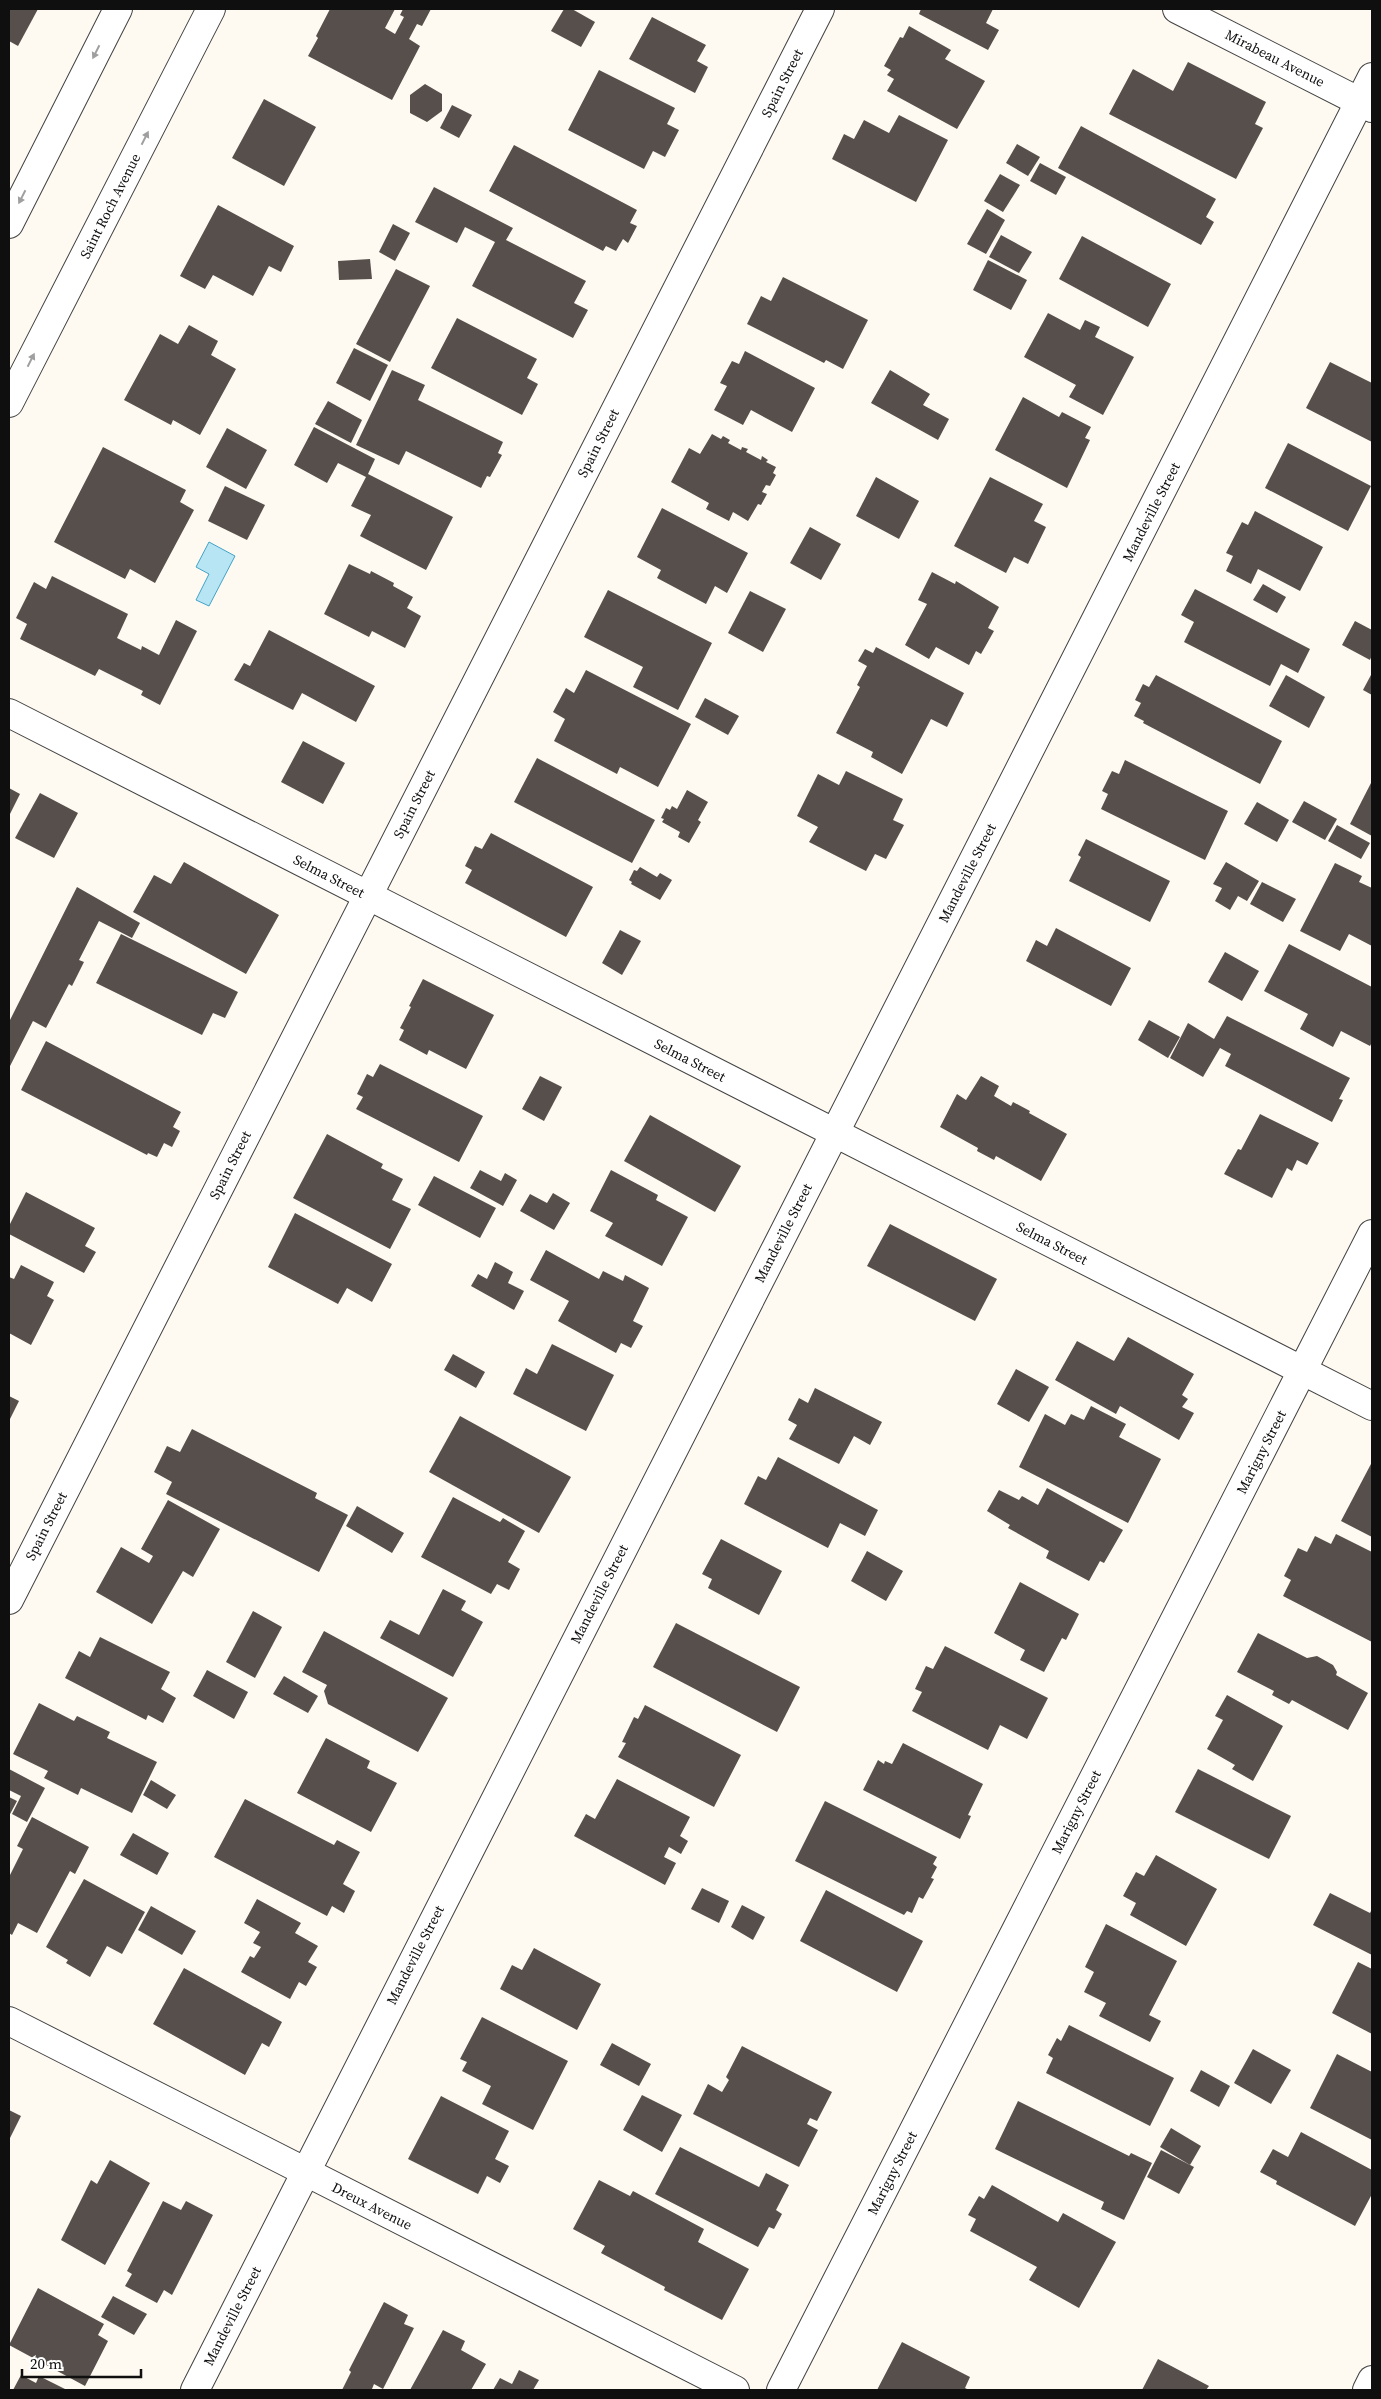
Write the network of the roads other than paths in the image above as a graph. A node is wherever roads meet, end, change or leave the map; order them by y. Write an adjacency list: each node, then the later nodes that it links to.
1 (118, 9): 7 (street, one-way to 7)
2 (211, 9): 8 (street, Saint Roch Avenue, one-way to 2)
3 (820, 9): 10 (street, Spain Street)
4 (1178, 9): 6 (street, Mirabeau Avenue)
5 (1372, 77): 6 (street, Mandeville Street)
6 (1366, 105): 11 (street, Mandeville Street)
7 (9, 224)
8 (9, 404)
9 (9, 713): 10 (street, Selma Street)
10 (368, 895): 11 (street, Selma Street); 15 (street, Spain Street)
11 (834, 1133): 13 (street, Selma Street); 17 (street, Mandeville Street)
12 (1372, 1234): 13 (street, Marigny Street)
13 (1302, 1370): 14 (street, Selma Street); 21 (street, Marigny Street)
14 (1372, 1406)
15 (9, 1600)
16 (9, 2022): 17 (street, Dreux Avenue)
17 (304, 2172): 19 (street, Mandeville Street); 20 (street, Dreux Avenue)
18 (1372, 2380): 22 (street)
19 (195, 2390)
20 (735, 2390)
21 (781, 2390)
22 (1367, 2390)

